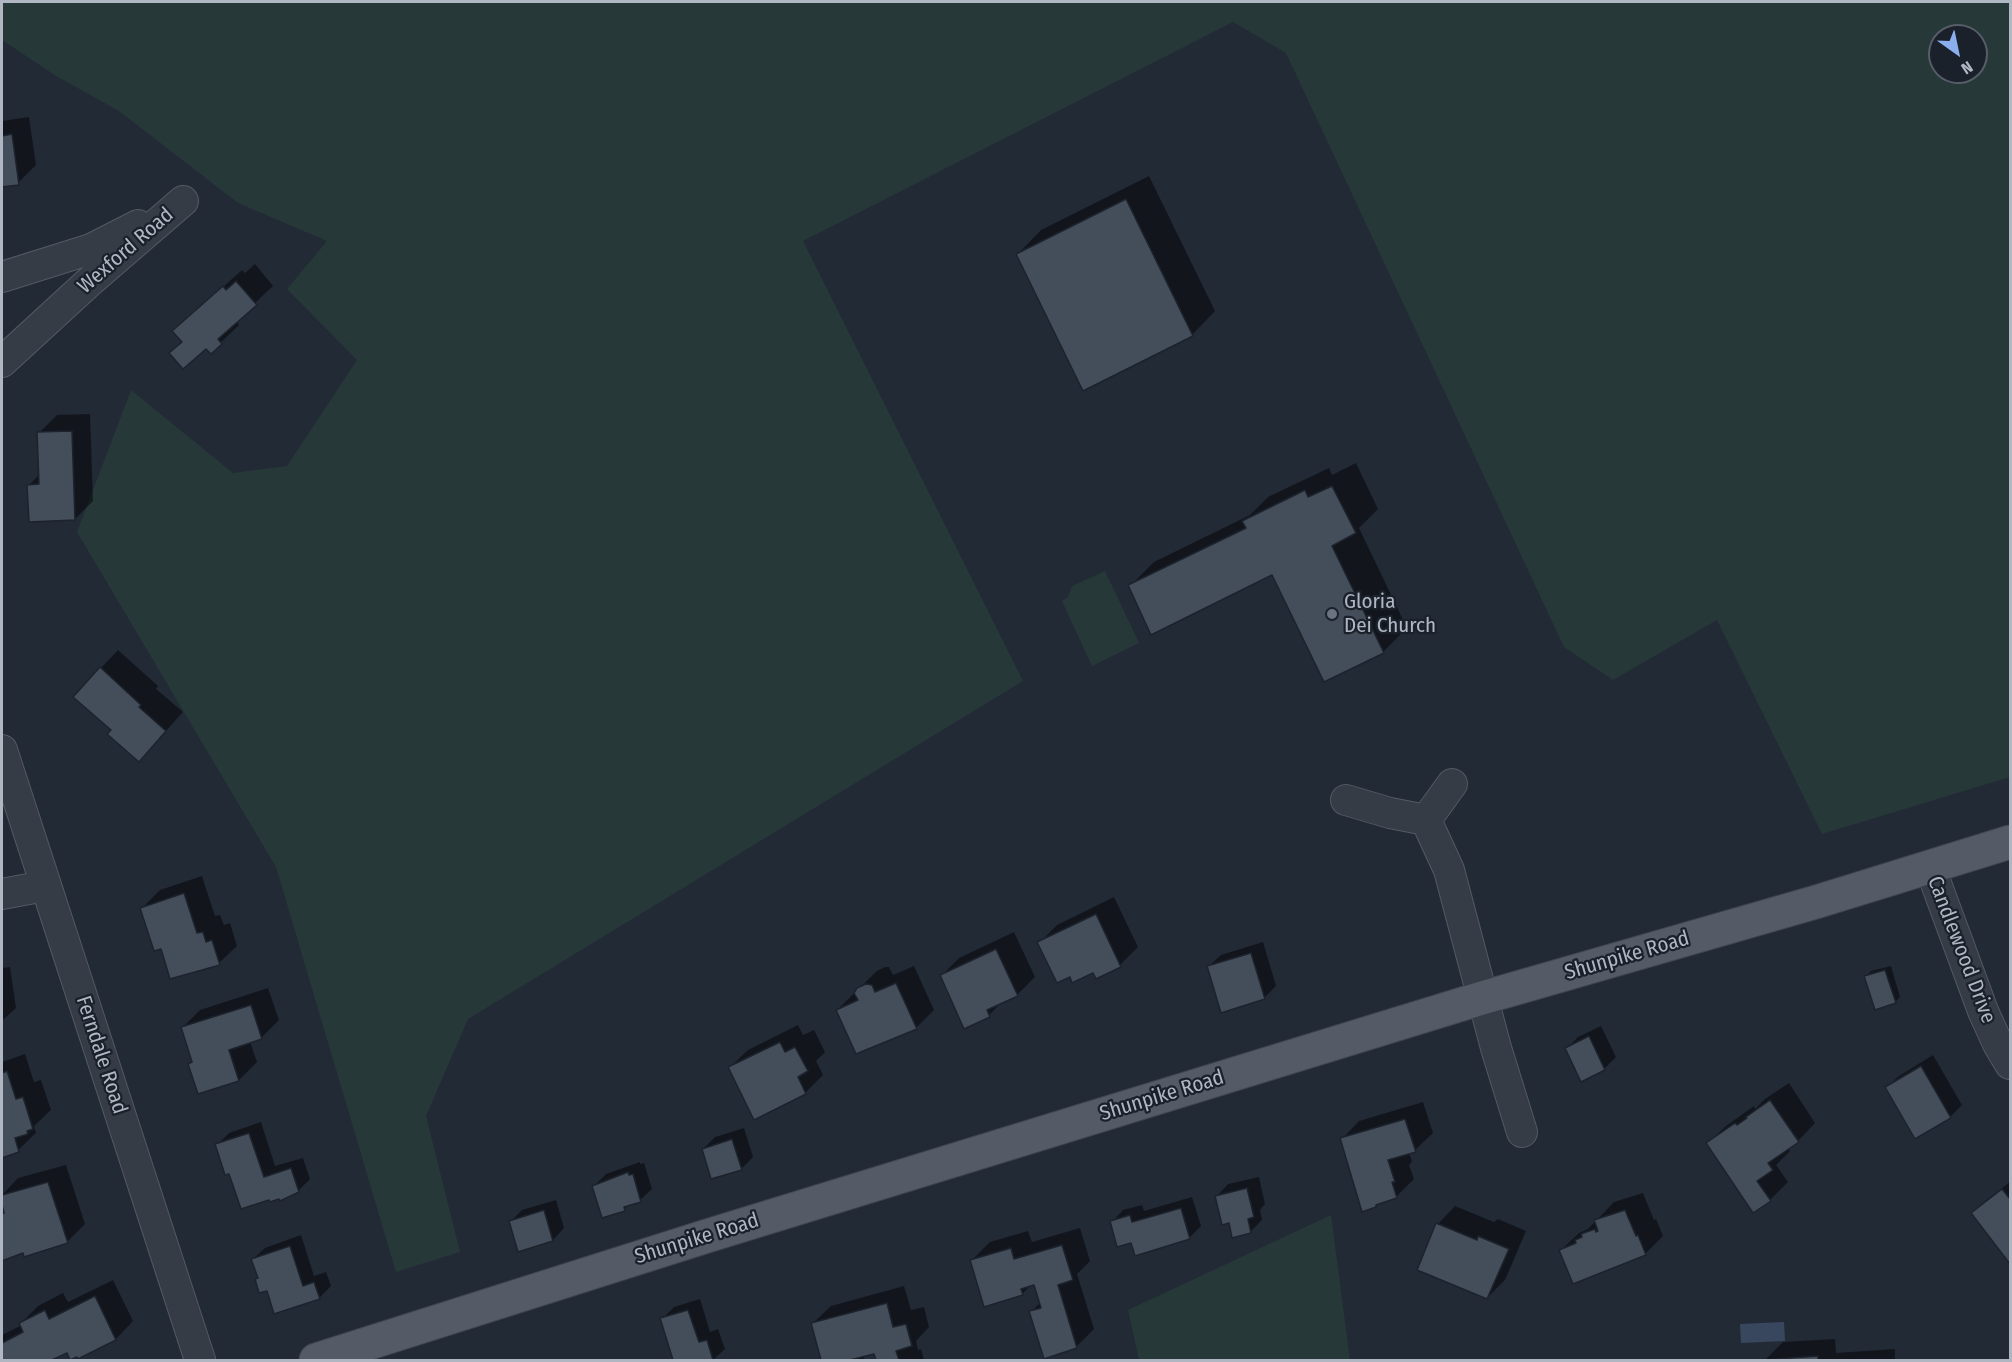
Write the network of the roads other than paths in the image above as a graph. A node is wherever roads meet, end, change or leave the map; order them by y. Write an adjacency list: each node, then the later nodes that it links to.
1 (2, 277): 2 (street, Wexford Road)
2 (2, 362)
3 (2, 750): 9 (street, Ferndale Road)
4 (1452, 784): 6 (street)
5 (1346, 800): 6 (street)
6 (1426, 819): 11 (street)
7 (2010, 842): 8 (main road, Shunpike Road)
8 (1930, 867): 11 (main road, Shunpike Road); 12 (street, Candlewood Drive)
9 (45, 886): 10 (street); 14 (street, Ferndale Road)
10 (2, 894)
11 (1482, 998): 13 (street); 15 (main road, Shunpike Road)
12 (2010, 1064)
13 (1522, 1132)
14 (200, 1360)
15 (316, 1360)

